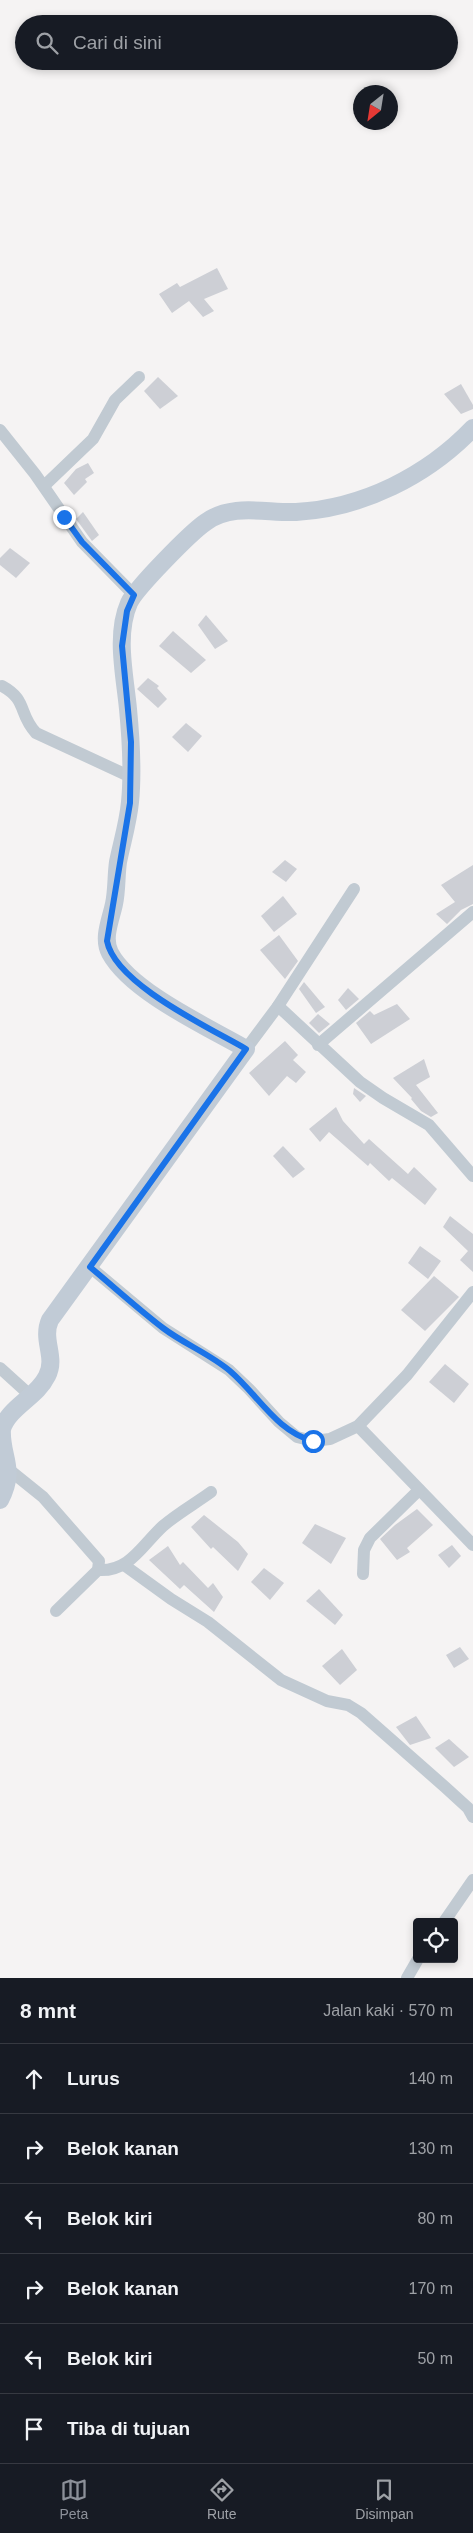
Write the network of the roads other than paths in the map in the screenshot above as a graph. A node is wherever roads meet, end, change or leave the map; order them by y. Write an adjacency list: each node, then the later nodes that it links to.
1 (139, 377): 4 (street)
2 (473, 428): 5 (street)
3 (0, 430): 4 (street)
4 (44, 486): 5 (street)
5 (134, 595): 7 (street)
6 (2, 686): 7 (street)
7 (131, 777): 12 (street)
8 (354, 889): 10 (street)
9 (473, 912): 11 (street)
10 (278, 1006): 11 (street); 12 (street)
11 (318, 1045): 13 (street)
12 (246, 1049): 14 (street)
13 (473, 1176)
14 (90, 1267): 17 (street); 18 (street)
15 (473, 1292): 18 (street)
16 (0, 1368): 17 (street)
17 (31, 1396): 19 (street)
18 (358, 1426): 20 (street)
19 (3, 1462): 22 (street); 25 (street)
20 (419, 1490): 23 (street); 26 (street)
21 (212, 1492): 24 (street)
22 (0, 1500)
23 (473, 1545)
24 (124, 1565): 25 (street); 28 (street)
25 (98, 1570): 27 (street)
26 (362, 1574)
27 (56, 1611)
28 (473, 1817)
29 (473, 1880): 30 (street)
30 (447, 1918)
31 (416, 1963): 32 (street)
32 (407, 1978)

